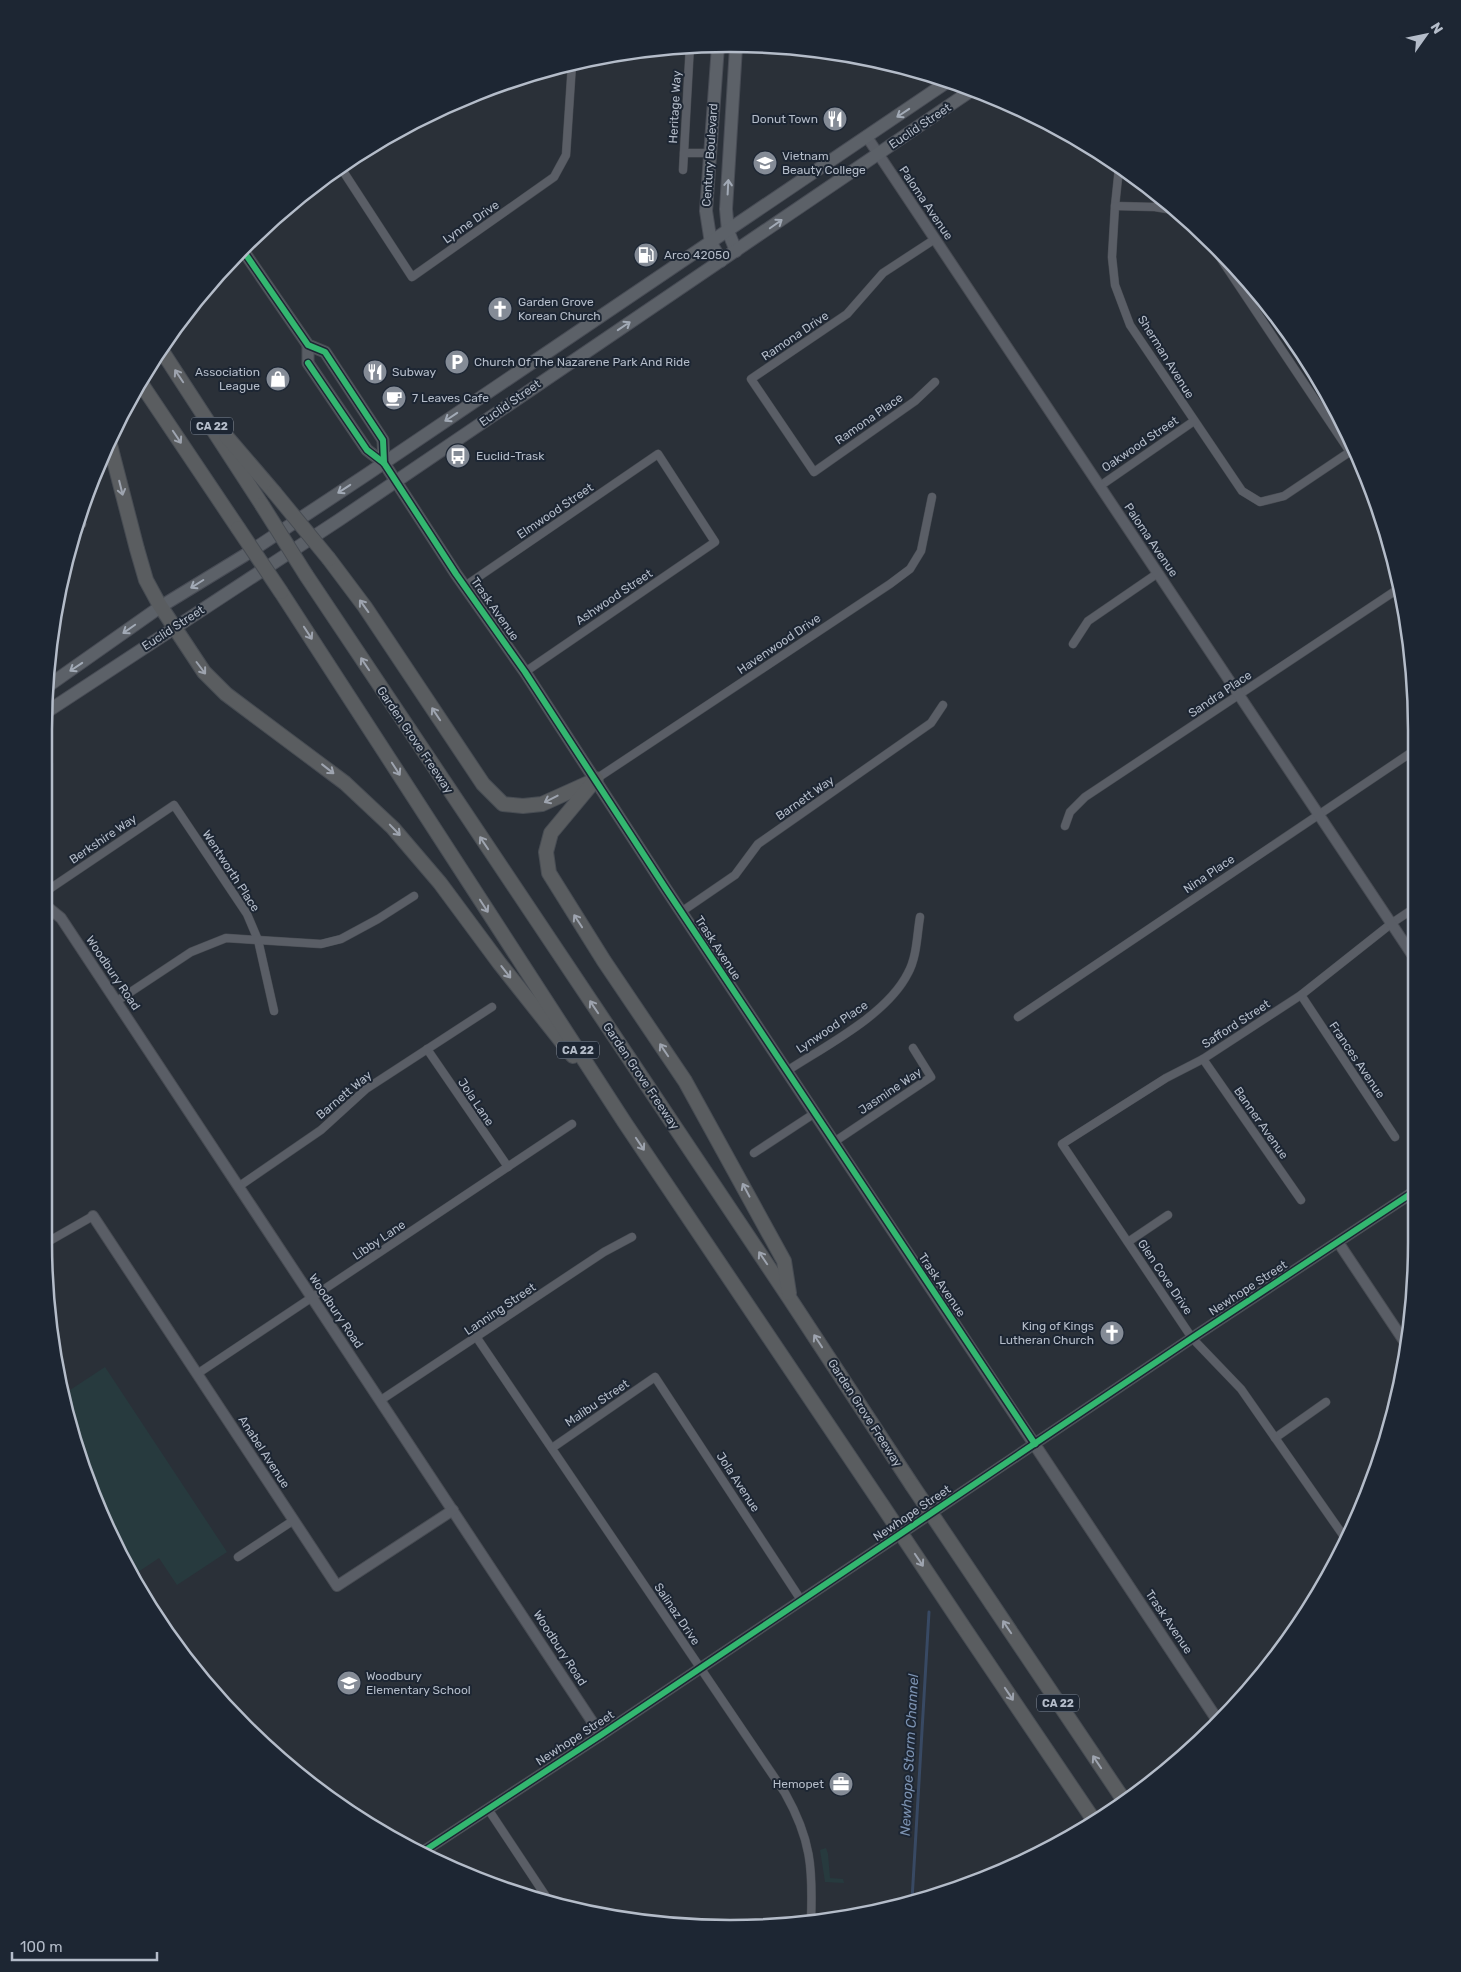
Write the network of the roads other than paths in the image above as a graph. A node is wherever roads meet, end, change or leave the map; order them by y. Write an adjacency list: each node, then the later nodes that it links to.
1 (736, 52): 16 (main road, Century Boulevard, one-way to 1)
2 (718, 53): 9 (main road, Century Boulevard)
3 (690, 54): 8 (street, Heritage Way)
4 (571, 72): 12 (street, Lynne Drive)
5 (941, 86): 7 (main road, Euclid Street, one-way to 7)
6 (965, 95): 10 (main road, Euclid Street)
7 (867, 137): 10 (street, Paloma Avenue); 16 (main road, Euclid Street)
8 (684, 153): 9 (street); 11 (street, Heritage Way)
9 (710, 153): 18 (main road, Century Boulevard)
10 (878, 154): 17 (street, Paloma Avenue); 19 (main road, Euclid Street, one-way to 10)
11 (683, 170)
12 (345, 174)
13 (1118, 175): 14 (street, Sherman Avenue)
14 (1115, 206): 15 (street); 28 (street, Sherman Avenue)
15 (1162, 208)
16 (728, 231): 18 (main road, Euclid Street); 19 (main road, Century Boulevard)
17 (934, 238): 33 (street, Ramona Drive); 35 (street, Paloma Avenue)
18 (710, 243): 21 (main road, Century Boulevard); 32 (main road, Euclid Street, one-way to 32)
19 (736, 251): 21 (main road, Euclid Street)
20 (247, 256): 23 (main road, Trask Avenue)
21 (721, 261): 34 (main road, Euclid Street, one-way to 21)
22 (1232, 274): 29 (street)
23 (308, 345): 32 (main road, Trask Avenue); 32 (main road, Trask Avenue)
24 (166, 356): 27 (highway, Garden Grove Freeway / CA 22, one-way to 24)
25 (935, 382): 33 (street, Ramona Place)
26 (144, 389): 75 (highway, CA 22, one-way to 75, bridge)
27 (192, 396): 52 (highway, one-way to 27, bridge); 92 (highway, Garden Grove Freeway / CA 22, one-way to 27, bridge)
28 (1194, 421): 30 (street, Sherman Avenue); 35 (street, Oakwood Street)
29 (1339, 431)
30 (1349, 452)
31 (112, 453): 41 (highway, one-way to 41)
32 (384, 463): 34 (main road, Trask Avenue); 41 (main road, Euclid Street, one-way to 41)
33 (814, 472)
34 (396, 481): 39 (main road, Trask Avenue); 42 (main road, Euclid Street)
35 (1100, 486): 38 (street, Paloma Avenue)
36 (932, 497): 52 (street, Havenwood Drive)
37 (715, 542): 39 (street, Elmwood Street); 44 (street, Ashwood Street)
38 (1158, 572): 43 (street); 47 (street, Paloma Avenue)
39 (465, 586): 44 (main road, Trask Avenue)
40 (1394, 592): 47 (street, Sandra Place)
41 (160, 607): 42 (highway); 45 (main road, Euclid Street, one-way to 45)
42 (174, 628): 48 (main road, Euclid Street); 75 (highway, one-way to 75)
43 (1073, 644)
44 (525, 672): 52 (main road, Trask Avenue)
45 (54, 681)
46 (54, 690): 48 (main road)
47 (1239, 694): 54 (street, Paloma Avenue); 55 (street, Sandra Place)
48 (64, 700): 50 (main road, Euclid Street)
49 (943, 705): 59 (street, Barnett Way)
50 (53, 708)
51 (1408, 755): 54 (street, Nina Place)
52 (596, 779): 59 (main road, Trask Avenue); 92 (highway, one-way to 52)
53 (174, 805): 56 (street, Berkshire Way); 63 (street, Wentworth Place)
54 (1318, 814): 62 (street, Paloma Avenue); 69 (street, Nina Place)
55 (1065, 826)
56 (52, 887)
57 (414, 896): 63 (street)
58 (52, 911): 66 (street, Woodbury Road)
59 (682, 912): 73 (main road, Trask Avenue)
60 (1408, 912): 62 (street, Safford Street)
61 (920, 917): 73 (street, Lynwood Place)
62 (1392, 923): 64 (street, Paloma Avenue); 65 (street, Safford Street)
63 (258, 940): 66 (street); 68 (street, Wentworth Place)
64 (1408, 947)
65 (1301, 995): 72 (street, Safford Street); 77 (street, Frances Avenue)
66 (116, 1001): 82 (street, Woodbury Road)
67 (492, 1007): 71 (street, Barnett Way)
68 (274, 1011)
69 (1018, 1017)
70 (913, 1048): 78 (street, Jasmine Way)
71 (427, 1049): 81 (street, Jola Lane); 82 (street, Barnett Way)
72 (1203, 1059): 79 (street, Safford Street); 84 (street, Banner Avenue)
73 (787, 1071): 74 (main road, Trask Avenue)
74 (815, 1113): 78 (main road, Trask Avenue); 80 (street)
75 (625, 1123): 113 (highway, CA 22, one-way to 113, bridge)
76 (572, 1124): 81 (street, Libby Lane)
77 (1395, 1137)
78 (834, 1142): 101 (main road, Trask Avenue)
79 (1062, 1144): 89 (street, Glen Cove Drive)
80 (754, 1153)
81 (508, 1167): 91 (street, Libby Lane)
82 (238, 1187): 91 (street, Woodbury Road)
83 (1408, 1196): 90 (street, Newhope Street)
84 (1301, 1200)
85 (93, 1216): 88 (street); 96 (street, Anabel Avenue)
86 (1168, 1216): 89 (street)
87 (632, 1237): 94 (street, Lanning Street)
88 (52, 1239)
89 (1128, 1242): 95 (street, Glen Cove Drive)
90 (1338, 1242): 93 (street); 95 (street, Newhope Street)
91 (312, 1298): 96 (street, Libby Lane); 98 (street, Woodbury Road)
92 (790, 1299): 111 (highway, Garden Grove Freeway / CA 22, one-way to 92, bridge)
93 (1402, 1337)
94 (477, 1338): 98 (street, Lanning Street); 102 (street, Salinaz Drive)
95 (1192, 1338): 100 (street, Glen Cove Drive); 101 (street, Newhope Street)
96 (197, 1374): 104 (street, Anabel Avenue)
97 (656, 1377): 102 (street, Malibu Street); 107 (street, Jola Avenue)
98 (381, 1400): 103 (street, Woodbury Road)
99 (1326, 1402): 100 (street)
100 (1275, 1438): 105 (street, Glen Cove Drive)
101 (1035, 1444): 107 (street, Newhope Street); 109 (main road, Trask Avenue)
102 (552, 1448): 108 (street, Salinaz Drive)
103 (453, 1510): 104 (street, Anabel Avenue); 110 (street, Woodbury Road)
104 (294, 1520): 106 (street)
105 (1342, 1534)
106 (238, 1557)
107 (801, 1600): 108 (street, Newhope Street)
108 (700, 1668): 110 (street, Newhope Street); 116 (street, Salinaz Drive)
109 (1215, 1716)
110 (602, 1735): 112 (street, Newhope Street)
111 (1120, 1795)
112 (488, 1809): 114 (street, Newhope Street); 115 (street)
113 (1091, 1816)
114 (429, 1849)
115 (543, 1893)
116 (811, 1915)

